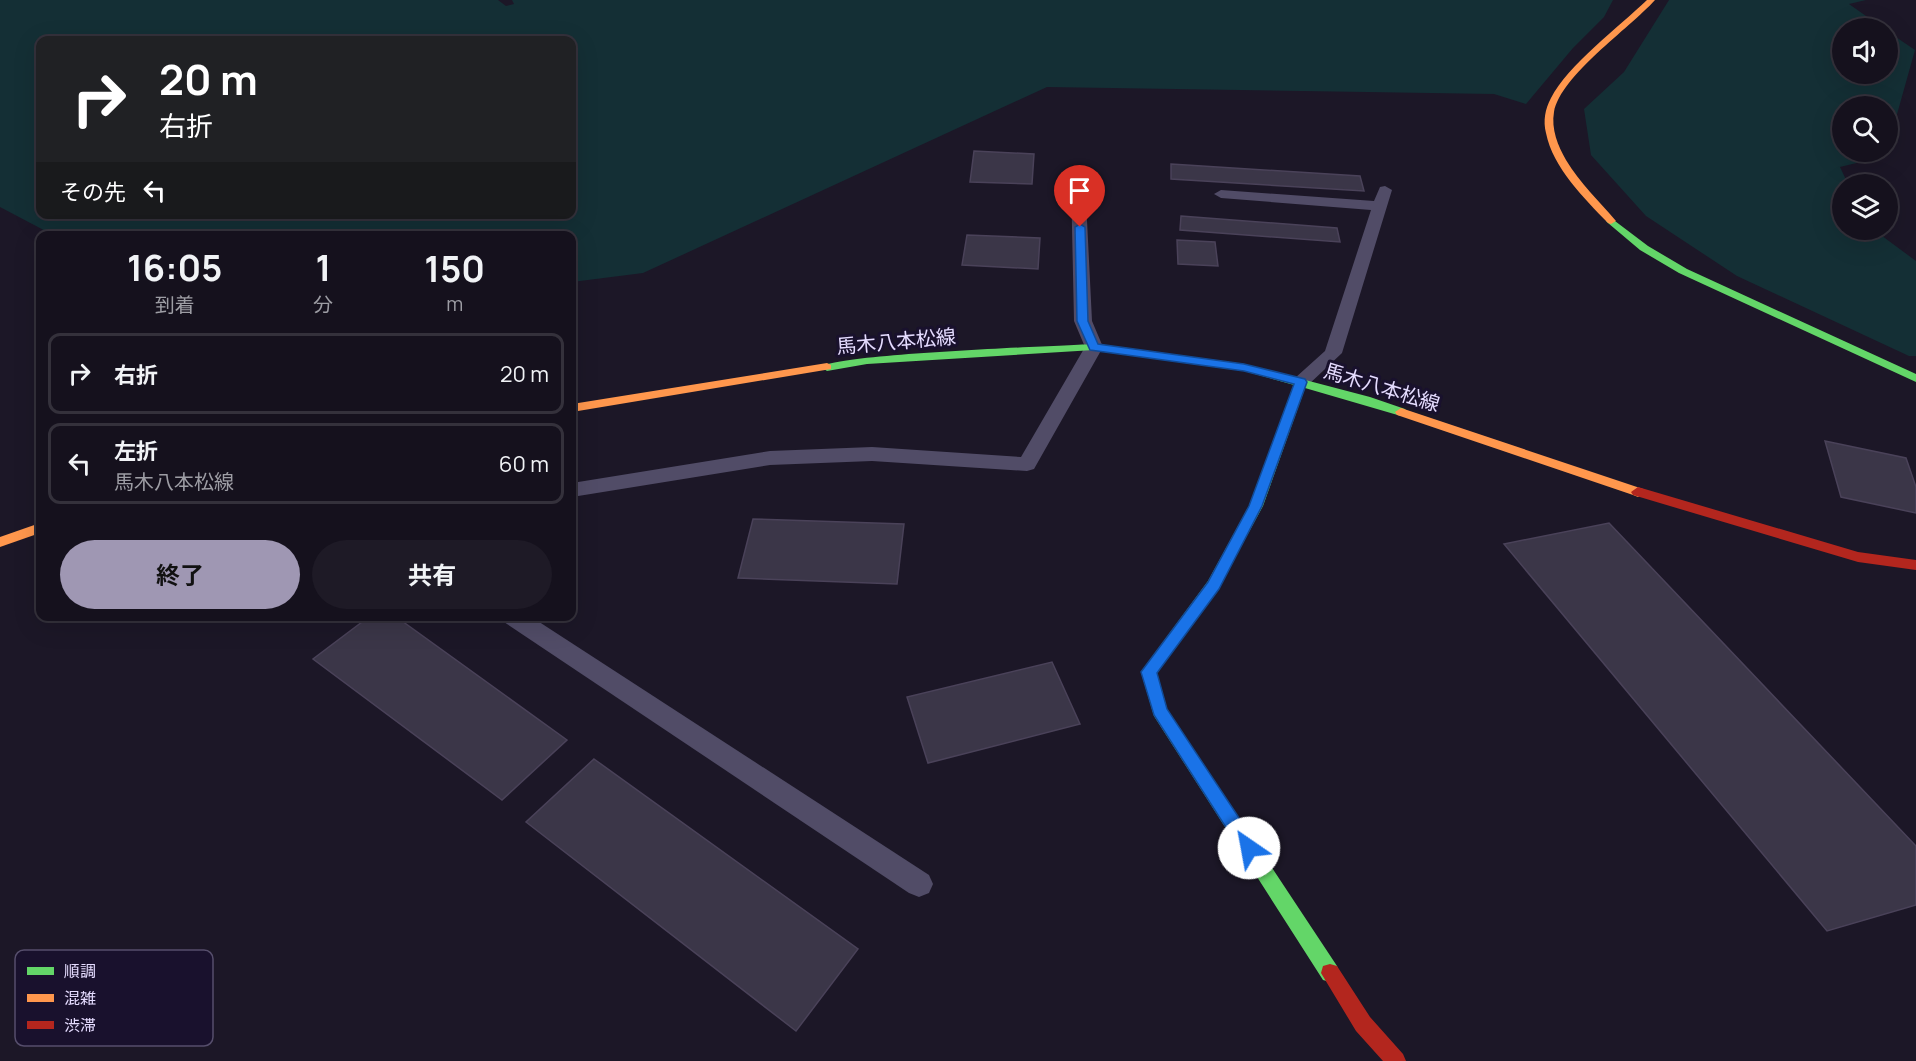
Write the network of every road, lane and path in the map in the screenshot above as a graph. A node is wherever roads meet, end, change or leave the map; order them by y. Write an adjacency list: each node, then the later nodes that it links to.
1 (1651, 0): 5 (street)
2 (1078, 180): 4 (lane)
3 (1221, 194): 6 (lane)
4 (1094, 347): 6 (street, 馬木八本松線); 7 (street, 馬木八本松線); 8 (lane)
5 (1916, 378)
6 (1301, 382): 11 (street, 馬木八本松線); 14 (street)
7 (576, 407)
8 (576, 489)
9 (36, 529): 10 (street)
10 (0, 542)
11 (1916, 565)
12 (520, 621): 13 (lane)
13 (919, 884)
14 (1396, 1061)

